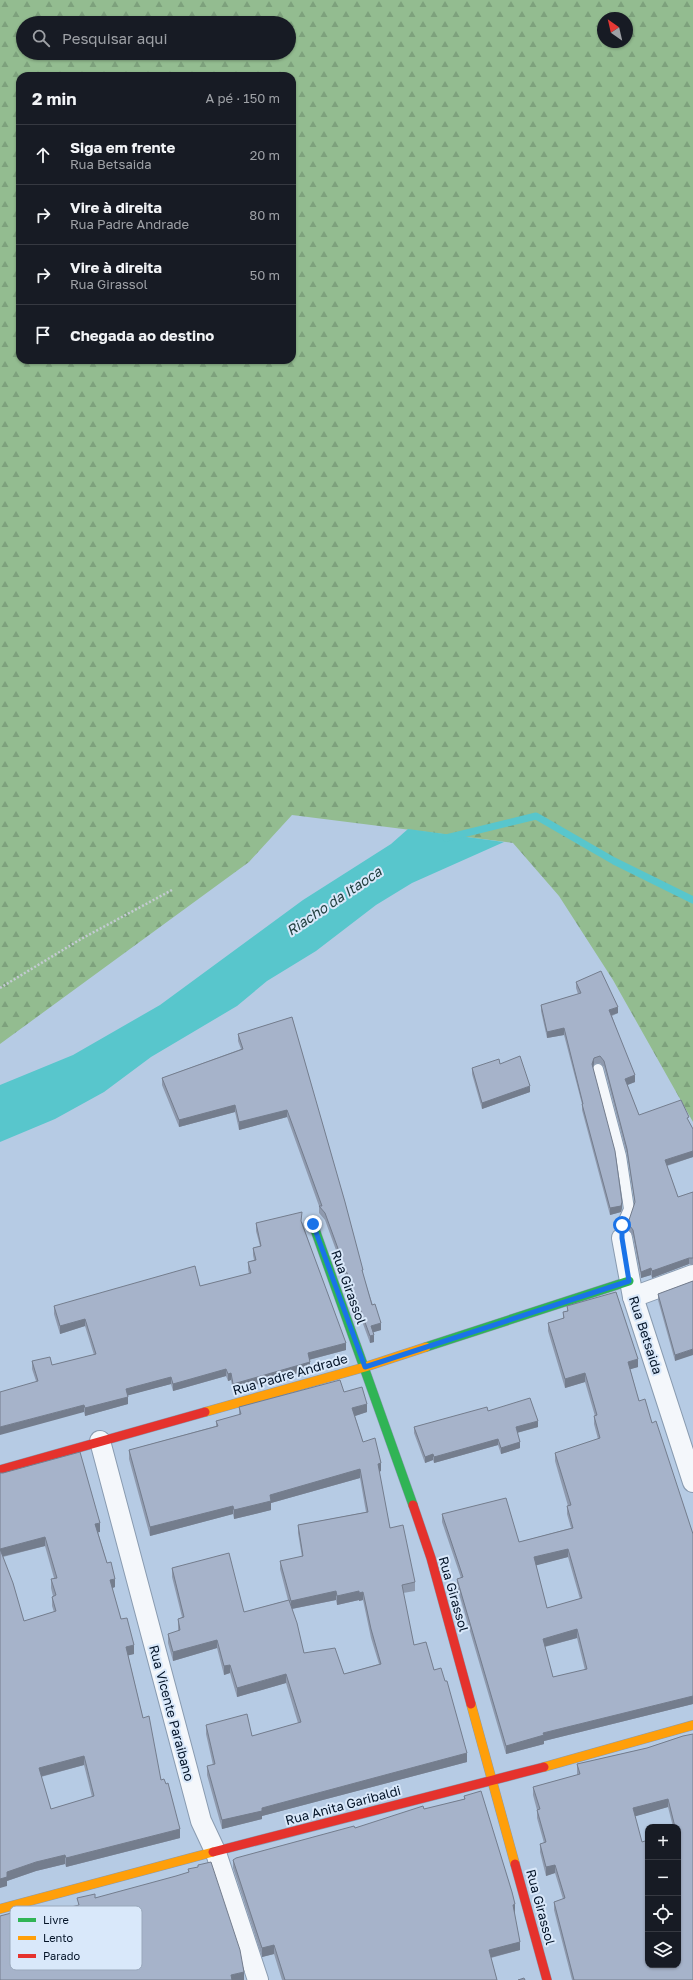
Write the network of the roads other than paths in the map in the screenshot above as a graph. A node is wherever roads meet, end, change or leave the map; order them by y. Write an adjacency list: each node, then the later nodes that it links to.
1 (598, 1069): 3 (lane, Rua Betsaida)
2 (313, 1224): 6 (street, Rua Girassol)
3 (622, 1238): 5 (street, Rua Betsaida)
4 (693, 1275): 5 (street)
5 (631, 1289): 6 (street, Rua Padre Andrade); 9 (street, Rua Betsaida)
6 (365, 1367): 7 (street, Rua Padre Andrade); 11 (street, Rua Girassol)
7 (100, 1441): 8 (street, Rua Padre Andrade); 12 (street, Rua Vicente Paraibano)
8 (0, 1470)
9 (693, 1482)
10 (693, 1725): 11 (street, Rua Anita Garibaldi)
11 (493, 1781): 12 (street, Rua Anita Garibaldi); 17 (street, Rua Girassol)
12 (216, 1853): 14 (street, Rua Anita Garibaldi); 16 (street, Rua Vicente Paraibano)
13 (10, 1906): 15 (street, Rua Anita Garibaldi)
14 (12, 1906)
15 (0, 1909)
16 (258, 1980)
17 (546, 1980)

